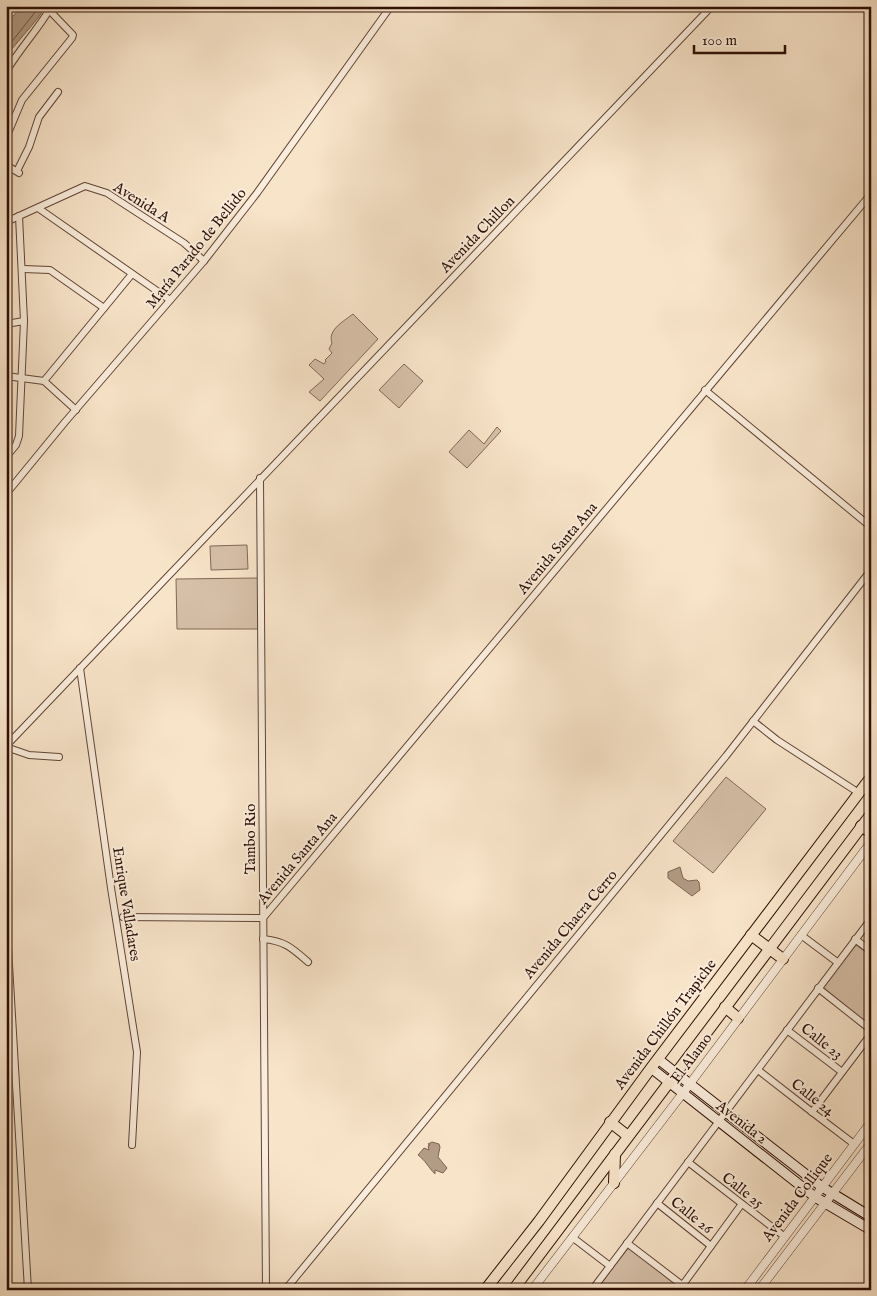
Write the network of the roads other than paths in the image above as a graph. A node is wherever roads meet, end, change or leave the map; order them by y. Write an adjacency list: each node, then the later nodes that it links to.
1 (391, 6): 12 (street, María Parado de Bellido)
2 (712, 6): 25 (street, Avenida Chillon)
3 (50, 8): 4 (street); 6 (street)
4 (6, 72)
5 (58, 92): 7 (street)
6 (6, 138)
7 (6, 165)
8 (871, 194): 22 (street, Avenida Santa Ana)
9 (38, 208): 10 (street, Avenida A); 12 (street, Avenida A); 14 (street)
10 (19, 216): 11 (street, Avenida A); 13 (street)
11 (6, 222)
12 (204, 260): 15 (street, María Parado de Bellido)
13 (23, 269): 16 (street); 17 (street)
14 (132, 274): 15 (street); 16 (street)
15 (170, 300): 23 (street, María Parado de Bellido)
16 (104, 308): 21 (street)
17 (24, 321): 18 (street); 20 (street)
18 (6, 324)
19 (6, 376): 20 (street)
20 (22, 378): 21 (street); 24 (street)
21 (44, 381): 23 (street)
22 (705, 390): 27 (street); 41 (street, Avenida Santa Ana)
23 (76, 410): 26 (street, María Parado de Bellido)
24 (6, 457)
25 (260, 478): 29 (street); 41 (street, Tambo Rio)
26 (6, 494)
27 (871, 527)
28 (871, 570): 30 (street, Avenida Chacra Cerro)
29 (80, 668): 31 (street); 73 (street, Enrique Valladares)
30 (754, 721): 34 (street); 95 (street, Avenida Chacra Cerro)
31 (6, 746): 32 (street)
32 (59, 757)
33 (871, 777): 34 (main road, Avenida Chillón Trapiche)
34 (859, 793): 43 (main road, Avenida Chillón Trapiche)
35 (871, 814): 36 (main road)
36 (861, 826): 37 (main road); 47 (main road)
37 (871, 833)
38 (871, 842): 44 (street, El Alamo)
39 (6, 913): 93 (street)
40 (123, 917): 41 (street)
41 (263, 918): 45 (street, Tambo Rio)
42 (871, 919): 46 (street)
43 (751, 935): 47 (main road); 57 (main road, Avenida Chillón Trapiche)
44 (801, 935): 49 (street, El Alamo); 51 (street)
45 (263, 939): 50 (street); 94 (street, Tambo Rio)
46 (855, 939): 48 (street); 51 (street)
47 (769, 949): 49 (main road); 53 (main road)
48 (871, 951)
49 (783, 959): 54 (street, El Alamo)
50 (308, 962)
51 (837, 962): 52 (street)
52 (818, 988): 55 (street); 56 (street)
53 (725, 1007): 54 (main road); 60 (main road)
54 (738, 1018): 63 (street, El Alamo)
55 (788, 1030): 59 (street); 61 (street, Calle 23)
56 (871, 1032): 61 (street)
57 (658, 1059): 58 (main road, Avenida Chillón Trapiche); 60 (main road, Avenida 2)
58 (651, 1068): 62 (main road, Avenida 2); 68 (main road, Avenida Chillón Trapiche)
59 (758, 1070): 65 (street); 66 (street, Calle 24)
60 (676, 1072): 62 (main road); 63 (main road, Avenida 2)
61 (842, 1072): 66 (street)
62 (669, 1082): 64 (main road, Avenida 2); 70 (main road)
63 (690, 1083): 64 (street, El Alamo); 65 (main road, Avenida 2)
64 (683, 1093): 67 (main road, Avenida 2); 76 (street, El Alamo)
65 (726, 1112): 67 (street); 77 (main road, Avenida 2)
66 (812, 1112): 72 (street, Calle 24)
67 (719, 1121): 75 (street); 79 (main road, Avenida 2)
68 (610, 1122): 70 (main road); 96 (main road, Avenida Chillón Trapiche)
69 (871, 1122): 72 (street, Avenida Collique)
70 (628, 1136): 74 (main road)
71 (871, 1143): 78 (street)
72 (854, 1144): 77 (street, Avenida Collique)
73 (132, 1145)
74 (616, 1153): 76 (main road); 97 (main road)
75 (688, 1162): 80 (street); 82 (street, Calle 25)
76 (614, 1183): 87 (street, El Alamo)
77 (822, 1187): 78 (main road, Avenida 2); 79 (street, Avenida Collique)
78 (832, 1194): 81 (street); 83 (main road, Avenida 2)
79 (815, 1197): 81 (main road, Avenida 2); 88 (street, Avenida Collique)
80 (657, 1203): 89 (street); 90 (street, Calle 26)
81 (825, 1203): 85 (main road, Avenida 2); 101 (street)
82 (741, 1205): 88 (street, Calle 25); 90 (street)
83 (860, 1210): 84 (main road, Avenida 2); 85 (main road)
84 (871, 1216)
85 (856, 1221): 86 (main road, Avenida 2)
86 (871, 1230)
87 (572, 1237): 91 (street); 98 (street, El Alamo)
88 (784, 1237): 100 (street, Avenida Collique)
89 (627, 1243): 91 (street); 92 (street)
90 (711, 1246): 92 (street)
91 (610, 1266): 99 (street)
92 (680, 1287)
93 (28, 1290)
94 (266, 1290)
95 (285, 1290)
96 (485, 1290)
97 (513, 1290)
98 (532, 1290)
99 (592, 1290)
100 (745, 1290)
101 (759, 1290)

